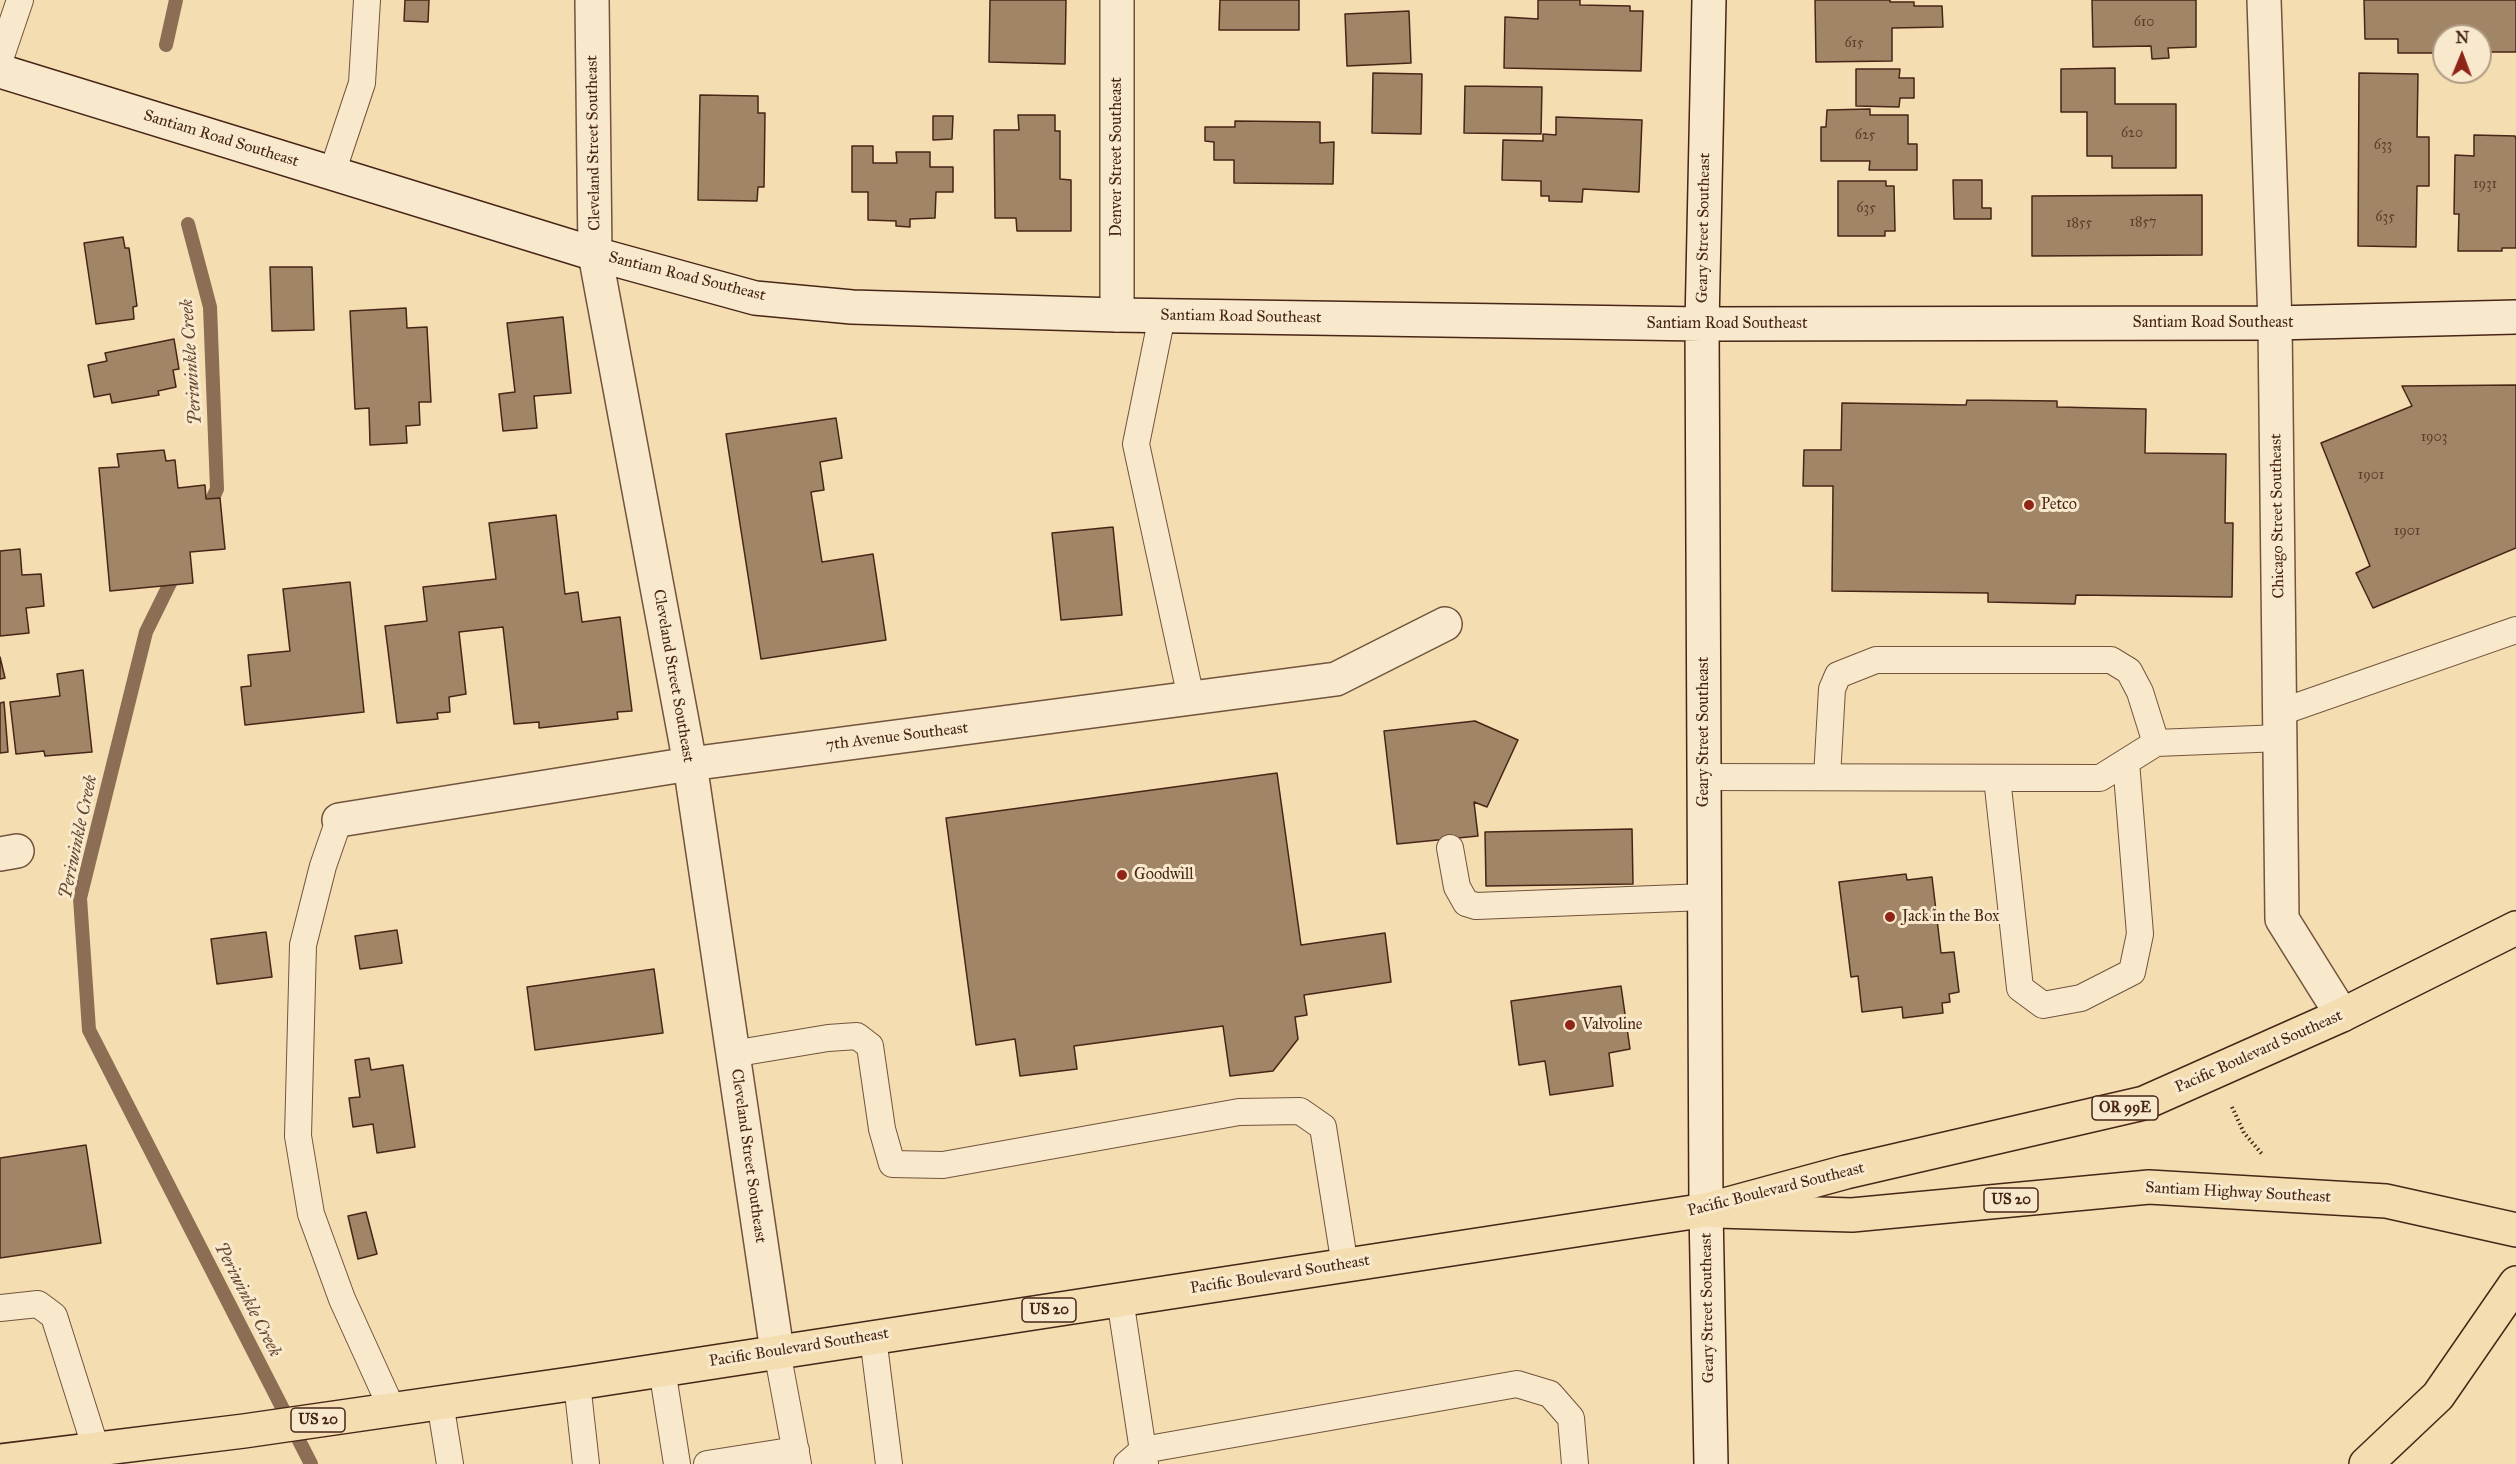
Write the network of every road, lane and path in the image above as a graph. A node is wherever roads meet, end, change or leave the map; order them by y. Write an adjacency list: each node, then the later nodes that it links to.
1 (20, 0): 7 (lane)
2 (367, 0): 9 (lane)
3 (592, 0): 10 (street, Cleveland Street Southeast)
4 (1117, 0): 11 (street, Denver Street Southeast)
5 (1709, 0): 15 (street, Geary Street Southeast)
6 (2264, 0): 14 (street, Chicago Street Southeast)
7 (0, 59)
8 (0, 71): 9 (street, Santiam Road Southeast)
9 (332, 173): 10 (street, Santiam Road Southeast)
10 (595, 254): 11 (street, Santiam Road Southeast); 22 (street, Cleveland Street Southeast)
11 (1117, 315): 12 (street, Santiam Road Southeast)
12 (1162, 316): 15 (street, Santiam Road Southeast); 18 (lane)
13 (2516, 317): 14 (street, Santiam Road Southeast)
14 (2276, 323): 15 (street, Santiam Road Southeast); 19 (street, Chicago Street Southeast)
15 (1702, 324): 23 (street, Geary Street Southeast)
16 (1446, 624): 18 (street, 7th Avenue Southeast)
17 (2516, 630): 19 (lane)
18 (1191, 698): 22 (street, 7th Avenue Southeast)
19 (2281, 725): 20 (lane); 30 (street, Chicago Street Southeast)
20 (2156, 743): 21 (lane); 24 (lane)
21 (2126, 762): 25 (lane); 25 (lane)
22 (690, 764): 26 (street, 7th Avenue Southeast); 31 (street, Cleveland Street Southeast)
23 (1704, 777): 24 (lane); 28 (street, Geary Street Southeast)
24 (1827, 777): 25 (lane)
25 (1997, 778)
26 (339, 820): 45 (lane)
27 (1450, 848): 28 (lane)
28 (1705, 897): 34 (street, Geary Street Southeast)
29 (2516, 928): 30 (main road, Pacific Boulevard Southeast / OR 99E)
30 (2342, 1015): 32 (main road, Pacific Boulevard Southeast / OR 99E)
31 (732, 1054): 36 (lane); 41 (street, Cleveland Street Southeast)
32 (2216, 1072): 33 (path); 34 (main road, Pacific Boulevard Southeast / OR 99E)
33 (2266, 1159)
34 (1706, 1210): 35 (main road, Santiam Highway Southeast / US 20); 36 (main road, Pacific Boulevard Southeast / US 20); 56 (street, Geary Street Southeast)
35 (2516, 1230)
36 (1345, 1266): 38 (main road, Pacific Boulevard Southeast / US 20)
37 (2516, 1283): 57 (main road)
38 (1120, 1299): 40 (main road, Pacific Boulevard Southeast / US 20); 48 (lane)
39 (0, 1308): 46 (lane)
40 (873, 1337): 41 (main road, Pacific Boulevard Southeast / US 20); 54 (lane)
41 (777, 1351): 42 (main road, Pacific Boulevard Southeast / US 20); 47 (lane)
42 (662, 1369): 43 (main road, Pacific Boulevard Southeast / US 20); 52 (lane)
43 (577, 1383): 44 (main road, Pacific Boulevard Southeast / US 20); 51 (lane)
44 (440, 1402): 45 (main road, Pacific Boulevard Southeast / US 20); 50 (lane)
45 (392, 1409): 46 (main road, Pacific Boulevard Southeast / US 20)
46 (96, 1449): 49 (main road, Pacific Boulevard Southeast / US 20)
47 (797, 1457): 53 (lane)
48 (1138, 1459): 55 (lane)
49 (0, 1461)
50 (450, 1464)
51 (586, 1464)
52 (676, 1464)
53 (707, 1464)
54 (889, 1464)
55 (1575, 1464)
56 (1711, 1464)
57 (2366, 1464)

